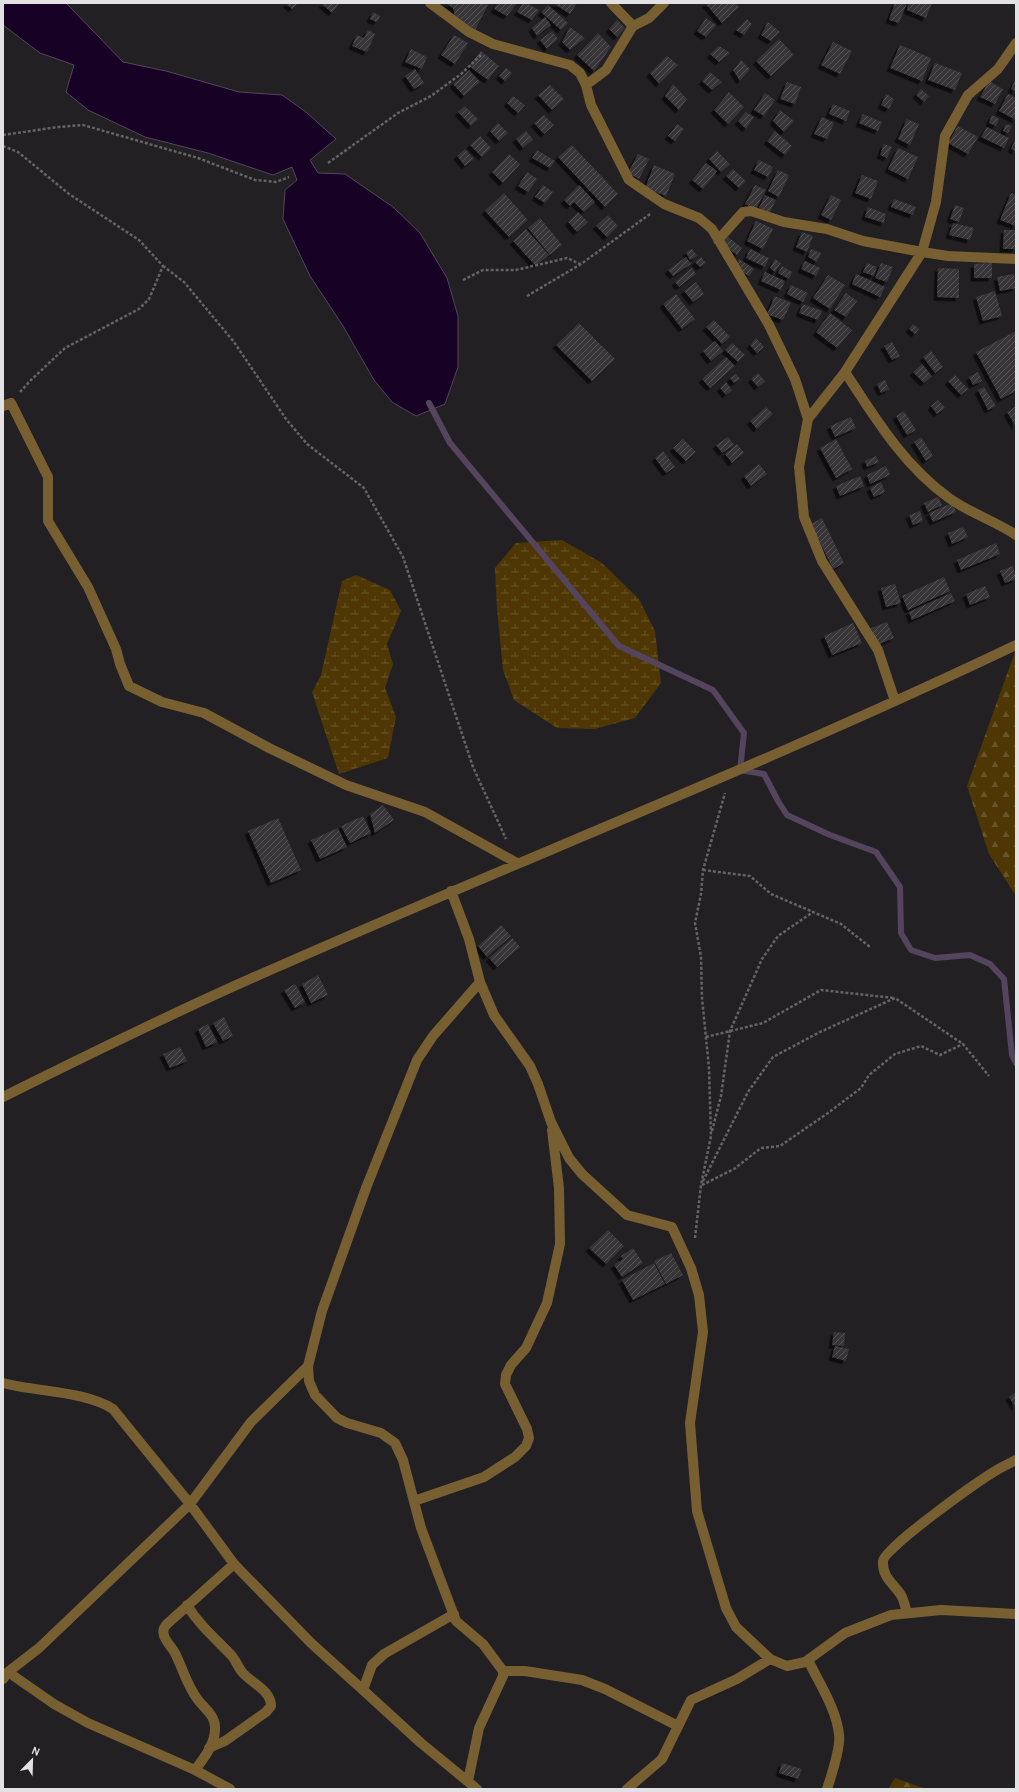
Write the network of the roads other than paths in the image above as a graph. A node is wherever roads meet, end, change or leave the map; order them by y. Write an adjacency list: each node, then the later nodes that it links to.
1 (430, 3): 6 (street)
2 (611, 3): 4 (street)
3 (664, 3): 4 (street)
4 (633, 26): 6 (street)
5 (1016, 43): 8 (street)
6 (586, 85): 7 (street)
7 (718, 240): 8 (street); 12 (street)
8 (922, 252): 9 (street); 10 (street)
9 (1016, 259)
10 (846, 372): 12 (street); 13 (street)
11 (7, 404): 16 (street)
12 (808, 419): 15 (street)
13 (1016, 535)
14 (1016, 645): 15 (street)
15 (895, 702): 16 (street)
16 (517, 863): 17 (street)
17 (451, 892): 18 (street); 19 (street)
18 (480, 982): 20 (street); 21 (street)
19 (3, 1097)
20 (551, 1122): 24 (street); 31 (street)
21 (308, 1366): 24 (street); 25 (street)
22 (3, 1383): 25 (street)
23 (1016, 1460): 28 (street)
24 (414, 1500): 29 (street)
25 (190, 1504): 26 (street); 34 (street)
26 (234, 1564): 27 (street); 35 (street)
27 (186, 1605): 37 (street); 37 (street)
28 (907, 1613): 30 (street); 32 (street)
29 (454, 1614): 33 (street); 35 (street)
30 (1016, 1614)
31 (770, 1659): 32 (street); 36 (street)
32 (808, 1660): 43 (street)
33 (503, 1671): 36 (street); 39 (street)
34 (5, 1676): 38 (street)
35 (363, 1690): 39 (street)
36 (678, 1726): 42 (street)
37 (209, 1748): 38 (street)
38 (195, 1770): 40 (street)
39 (468, 1781): 41 (street)
40 (230, 1789)
41 (477, 1789)
42 (627, 1789)
43 (827, 1789)

